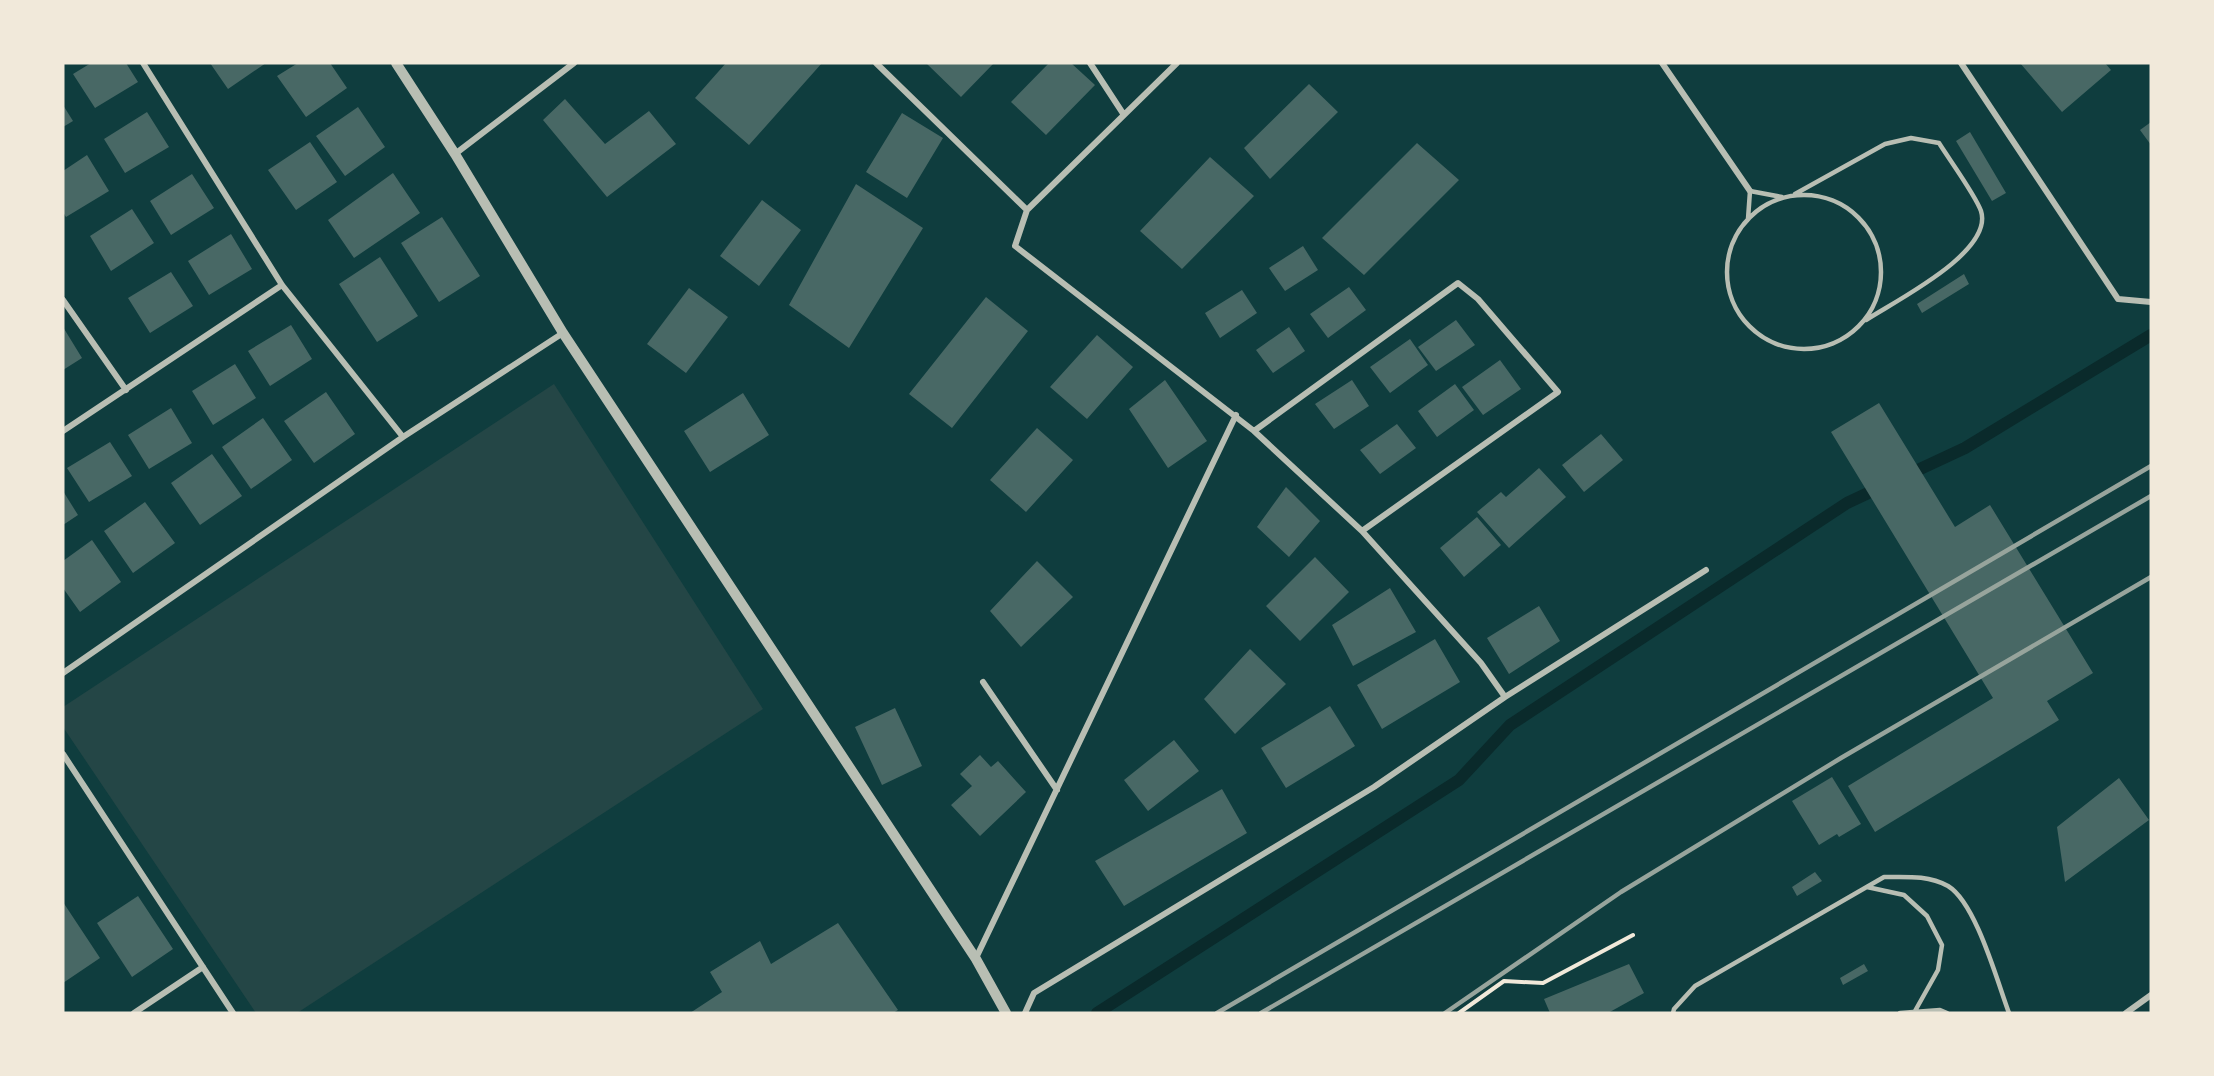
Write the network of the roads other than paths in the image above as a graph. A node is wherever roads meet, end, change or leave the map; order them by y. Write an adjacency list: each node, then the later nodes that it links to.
1 (143, 63): 16 (street)
2 (396, 63): 10 (street)
3 (574, 63): 10 (street)
4 (876, 63): 14 (street)
5 (1090, 63): 9 (street)
6 (1177, 63): 9 (street)
7 (1662, 63): 11 (street)
8 (1961, 63): 18 (street)
9 (1124, 115): 14 (street)
10 (455, 154): 20 (street)
11 (1750, 191): 13 (lane); 15 (lane)
12 (1792, 195): 13 (lane); 19 (lane); 19 (lane)
13 (1784, 198): 15 (lane)
14 (1027, 210): 22 (street)
15 (1748, 219): 19 (lane)
16 (282, 285): 21 (street); 25 (street)
17 (63, 300): 21 (street)
18 (2151, 302)
19 (1865, 320)
20 (563, 333): 25 (street); 34 (street)
21 (126, 390): 23 (street)
22 (1236, 415): 24 (street); 32 (street)
23 (63, 431)
24 (1254, 431): 26 (street); 26 (street)
25 (403, 437): 28 (street)
26 (1362, 531): 30 (street)
27 (1706, 570): 30 (street)
28 (63, 673)
29 (983, 682): 32 (street)
30 (1505, 697): 41 (street)
31 (63, 754): 35 (street)
32 (1057, 790): 34 (street)
33 (1867, 887): 37 (lane); 42 (lane); 45 (lane)
34 (976, 959): 40 (street)
35 (204, 967): 38 (street); 39 (street)
36 (2151, 995): 46 (street)
37 (1915, 1011): 43 (lane); 44 (lane)
38 (134, 1013)
39 (233, 1013)
40 (1006, 1013)
41 (1025, 1013)
42 (1674, 1013)
43 (1900, 1013)
44 (1947, 1013)
45 (2009, 1013)
46 (2126, 1013)

